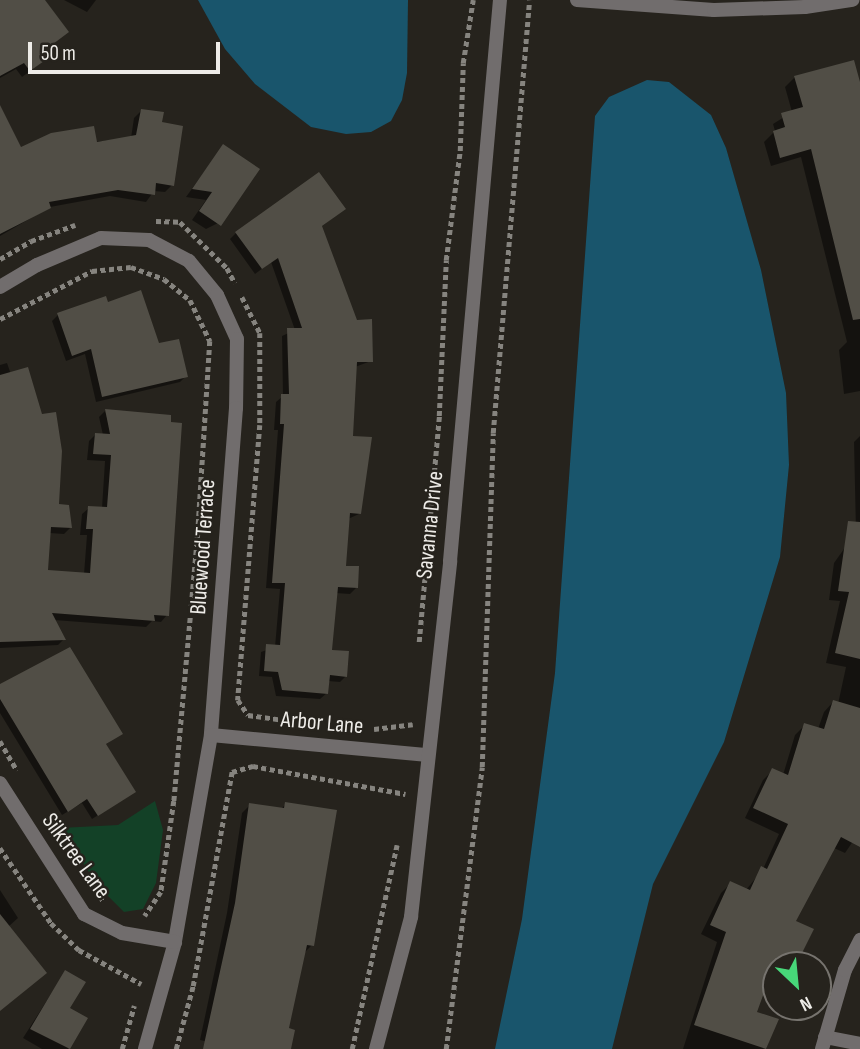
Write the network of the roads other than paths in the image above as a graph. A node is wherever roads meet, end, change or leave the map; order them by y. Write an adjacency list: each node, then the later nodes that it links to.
1 (500, 0): 6 (street, Savanna Drive)
2 (578, 0): 3 (street)
3 (852, 0)
4 (0, 287): 5 (street, Bluewood Terrace)
5 (211, 736): 6 (street, Arbor Lane); 9 (street, Bluewood Terrace)
6 (428, 755): 13 (street, Savanna Drive)
7 (0, 783): 9 (street, Silktree Lane)
8 (860, 940): 10 (street)
9 (175, 942): 12 (street, Bluewood Terrace)
10 (823, 1043): 11 (street)
11 (860, 1044)
12 (145, 1049)
13 (376, 1049)

